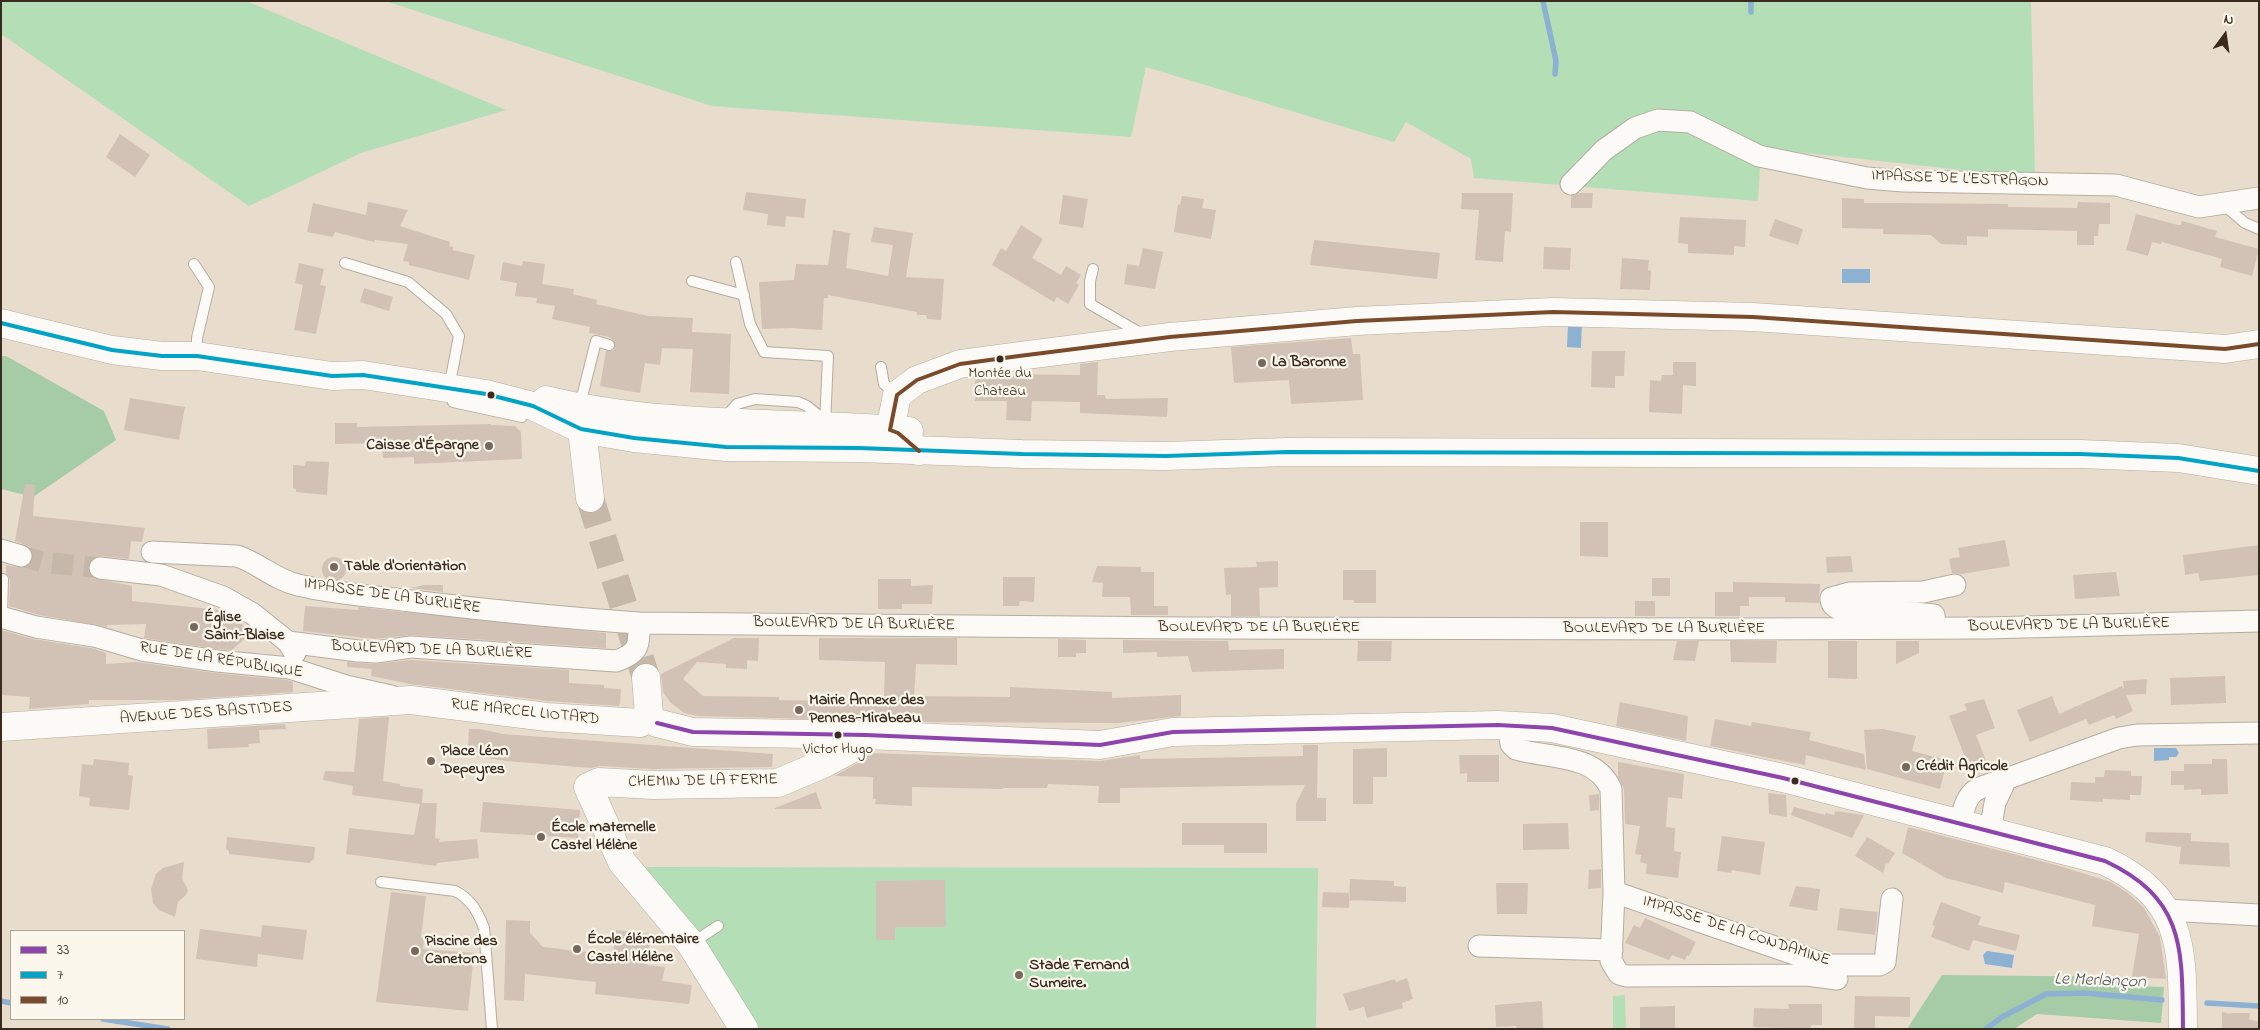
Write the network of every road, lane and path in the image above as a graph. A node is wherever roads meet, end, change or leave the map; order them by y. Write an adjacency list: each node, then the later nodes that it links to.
1 (1571, 184): 3 (street, IMPASSE DE L’ESTRAGON)
2 (2259, 198): 3 (street, IMPASSE DE L’ESTRAGON)
3 (2224, 205): 4 (lane)
4 (2259, 229)
5 (736, 262): 10 (lane)
6 (345, 263): 19 (lane)
7 (194, 264): 16 (lane)
8 (1093, 269): 13 (lane)
9 (692, 281): 10 (lane)
10 (744, 295): 23 (lane)
11 (1, 309): 16 (street)
12 (1, 323): 16 (street)
13 (1152, 339): 15 (street); 20 (street)
14 (608, 344): 22 (lane)
15 (2259, 344)
16 (197, 347): 18 (street); 19 (street)
17 (881, 367): 20 (lane)
18 (332, 376): 19 (street); 21 (lane)
19 (446, 389): 22 (street); 22 (lane)
20 (909, 390): 24 (street)
21 (410, 393)
22 (580, 419): 23 (street); 23 (street); 26 (street)
23 (826, 432): 24 (street); 24 (street)
24 (905, 436): 25 (street)
25 (2259, 471)
26 (590, 498)
27 (152, 552): 33 (street, IMPASSE DE LA BURLIÈRE)
28 (100, 568): 35 (street)
29 (3, 579): 31 (lane)
30 (1955, 585): 34 (street)
31 (3, 617): 37 (street, RUE DE LA RÉPUBLIQUE)
32 (2259, 621): 34 (street, BOULEVARD DE LA BURLIÈRE)
33 (639, 623): 34 (street, BOULEVARD DE LA BURLIÈRE); 35 (street, BOULEVARD DE LA BURLIÈRE)
34 (1935, 629)
35 (288, 642): 37 (street)
36 (646, 678): 38 (street)
37 (411, 700): 38 (street, RUE MARCEL LIOTARD); 40 (street, AVENUE DES BASTIDES)
38 (649, 720): 42 (street, RUE MARCEL LIOTARD)
39 (1508, 726): 42 (street, RUE MARCEL LIOTARD); 44 (street, RUE MARCEL LIOTARD); 47 (street)
40 (1, 727)
41 (2259, 733): 43 (street)
42 (866, 735): 52 (street, CHEMIN DE LA FERME)
43 (2006, 779): 44 (street); 45 (street)
44 (1960, 824): 45 (street, RUE MARCEL LIOTARD)
45 (1990, 831): 49 (street, RUE MARCEL LIOTARD)
46 (381, 882): 56 (lane)
47 (1614, 892): 48 (street, IMPASSE DE LA CONDAMINE); 54 (street)
48 (1892, 898)
49 (2167, 910): 50 (street); 58 (street)
50 (2259, 915)
51 (718, 926): 52 (lane)
52 (691, 944): 57 (street)
53 (1479, 946): 54 (street)
54 (1612, 950): 55 (street)
55 (1837, 979)
56 (492, 1029)
57 (744, 1029)
58 (2183, 1029)

